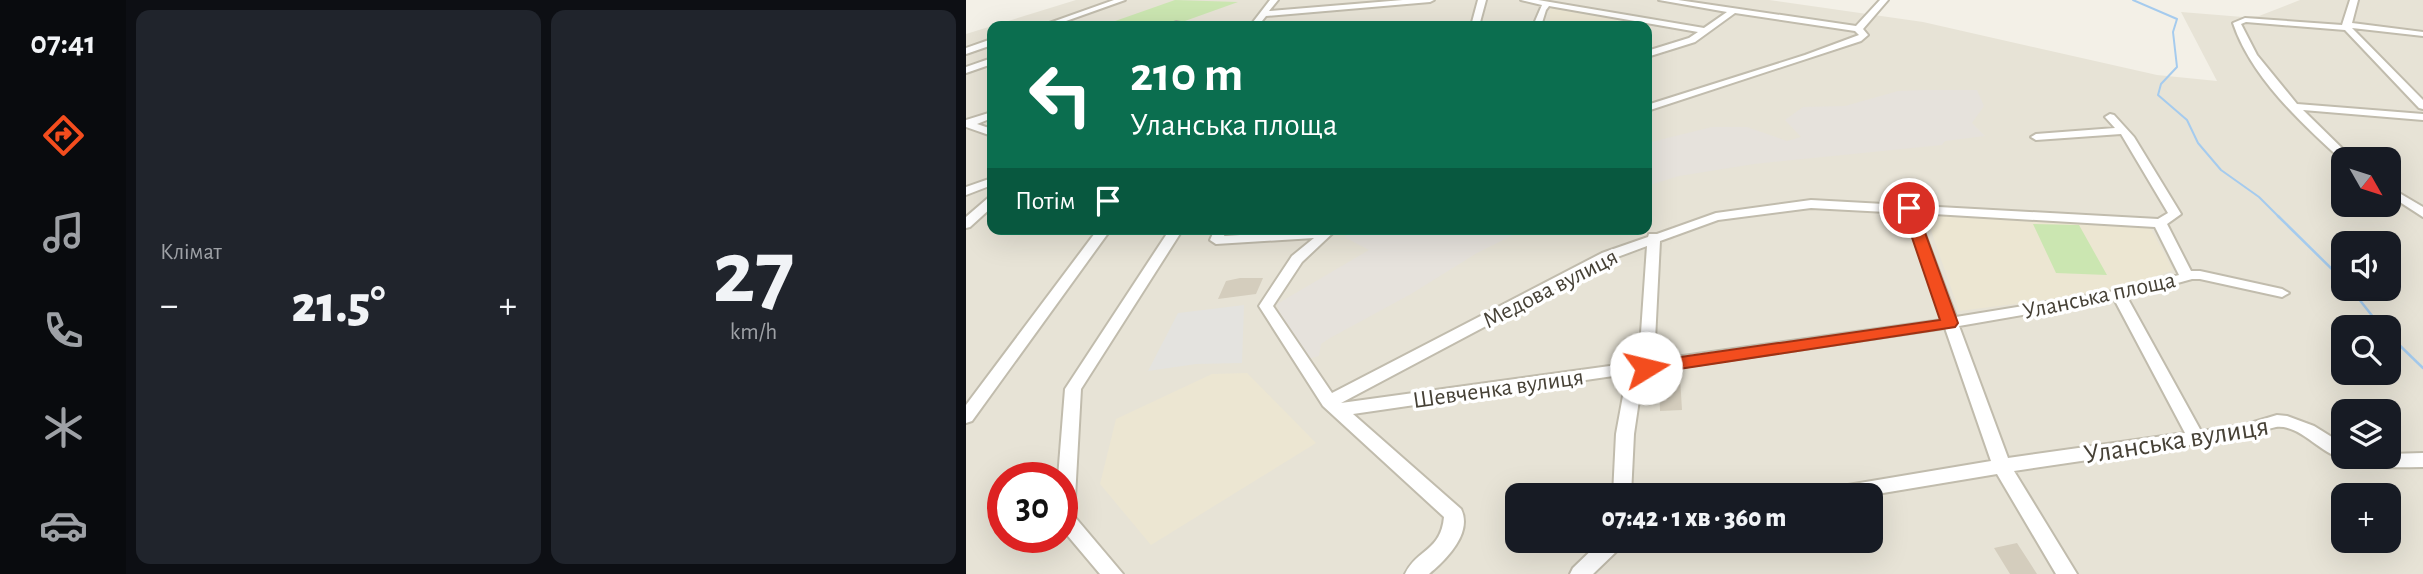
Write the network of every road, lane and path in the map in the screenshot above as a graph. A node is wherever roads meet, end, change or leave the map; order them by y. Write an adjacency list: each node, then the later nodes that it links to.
1 (1121, 0): 14 (street)
2 (1274, 0): 13 (street)
3 (1429, 0): 10 (street)
4 (1482, 0): 16 (street)
5 (1525, 0): 11 (street)
6 (1563, 0): 11 (street)
7 (1663, 0): 12 (street)
8 (1884, 0): 23 (street)
9 (2354, 0): 22 (street)
10 (1367, 3): 13 (street)
11 (1550, 4): 17 (street); 18 (street)
12 (1733, 11): 23 (street); 24 (street)
13 (1264, 14): 15 (street)
14 (1060, 21)
15 (1258, 21)
16 (1476, 21)
17 (1538, 21)
18 (1646, 21)
19 (1652, 22): 20 (street)
20 (1657, 23): 21 (street); 24 (street)
21 (1652, 24)
22 (2347, 27): 25 (street); 32 (street); 33 (street)
23 (1858, 29): 31 (street)
24 (1707, 31): 28 (street)
25 (2423, 34)
26 (987, 44): 27 (street)
27 (966, 51)
28 (1652, 52)
29 (987, 63): 30 (street)
30 (966, 70)
31 (1652, 106)
32 (2423, 106)
33 (2297, 107): 36 (street); 41 (street)
34 (987, 117): 37 (street)
35 (2110, 117): 39 (street)
36 (2423, 117)
37 (966, 124): 38 (street)
38 (987, 131)
39 (2124, 131): 40 (street); 48 (street)
40 (2036, 137)
41 (2335, 147)
42 (987, 183): 43 (street)
43 (966, 191)
44 (2401, 198): 47 (street)
45 (987, 205): 49 (street)
46 (1909, 208): 48 (street); 55 (street, Медова вулиця); 59 (street)
47 (2423, 213)
48 (2160, 223): 56 (street, Уланська площа)
49 (966, 224)
50 (1101, 235): 62 (street)
51 (1173, 235): 71 (street)
52 (1218, 235): 53 (street)
53 (1278, 235)
54 (1324, 235): 61 (street)
55 (1654, 237): 60 (street); 61 (street, Медова вулиця)
56 (2186, 275): 57 (street); 58 (street, Уланська площа)
57 (2281, 293)
58 (2119, 295): 59 (street, Уланська площа); 63 (street)
59 (1950, 323): 60 (street, Шевченка вулиця); 67 (street)
60 (1641, 369): 61 (street, Шевченка вулиця); 68 (street)
61 (1334, 406): 72 (street)
62 (966, 417)
63 (2196, 438): 64 (street, Уланська вулиця); 67 (street, Уланська вулиця)
64 (2331, 444)
65 (2401, 460): 66 (street)
66 (2423, 460)
67 (2001, 466): 69 (street, Уланська вулиця); 74 (street)
68 (1623, 483)
69 (1883, 486)
70 (1602, 553): 73 (street)
71 (1113, 574)
72 (1415, 574)
73 (1580, 574)
74 (2067, 574)

